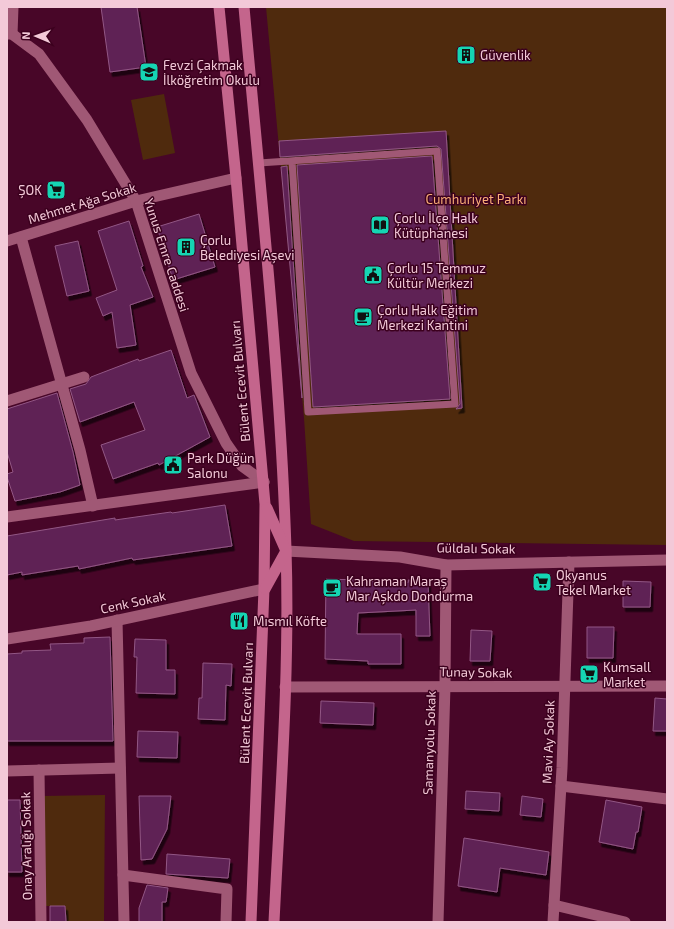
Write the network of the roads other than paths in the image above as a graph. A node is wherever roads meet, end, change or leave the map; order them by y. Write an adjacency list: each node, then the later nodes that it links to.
1 (13, 7): 4 (street)
2 (219, 7): 7 (main road, Bülent Ecevit Bulvarı)
3 (244, 7): 6 (main road)
4 (9, 34): 8 (street, Yunus Emre Caddesi)
5 (292, 161): 5 (lane); 6 (lane)
6 (259, 163): 14 (main road)
7 (236, 178): 8 (street, Mehmet Ağa Sokak); 15 (main road, Bülent Ecevit Bulvarı)
8 (136, 201): 9 (street, Mehmet Ağa Sokak); 15 (street, Yunus Emre Caddesi)
9 (22, 237): 10 (street, Mehmet Ağa Sokak); 12 (street)
10 (7, 241)
11 (84, 377): 12 (street)
12 (61, 384): 13 (street); 17 (street)
13 (7, 401)
14 (283, 480): 15 (main road); 19 (main road)
15 (264, 482): 16 (main road, Bülent Ecevit Bulvarı); 17 (street)
16 (265, 504): 19 (main road); 24 (main road, Bülent Ecevit Bulvarı)
17 (93, 506): 18 (street)
18 (7, 518)
19 (286, 552): 22 (street, Güldalı Sokak); 23 (main road); 24 (main road)
20 (667, 560): 21 (street, Güldalı Sokak)
21 (569, 562): 22 (street, Güldalı Sokak); 30 (street, Mavi Ay Sokak)
22 (446, 564): 27 (street, Samanyolu Sokak)
23 (286, 588): 24 (main road); 29 (main road)
24 (264, 589): 25 (street, Cenk Sokak); 41 (main road, Bülent Ecevit Bulvarı)
25 (117, 620): 26 (street, Cenk Sokak); 31 (street)
26 (7, 639)
27 (445, 686): 29 (street, Tunay Sokak); 30 (street, Tunay Sokak); 43 (street, Samanyolu Sokak)
28 (667, 686): 30 (street, Tunay Sokak)
29 (285, 687): 42 (main road)
30 (564, 688): 34 (street, Mavi Ay Sokak)
31 (120, 768): 32 (street); 36 (street)
32 (39, 770): 33 (street); 38 (street, Onay Aralığı Sokak)
33 (7, 771)
34 (561, 786): 35 (street); 37 (street, Mavi Ay Sokak)
35 (667, 799)
36 (123, 875): 39 (street); 40 (street)
37 (554, 905): 44 (street, Mavi Ay Sokak); 45 (street)
38 (41, 922)
39 (124, 922)
40 (226, 922)
41 (251, 922)
42 (274, 922)
43 (438, 922)
44 (553, 922)
45 (625, 922)

